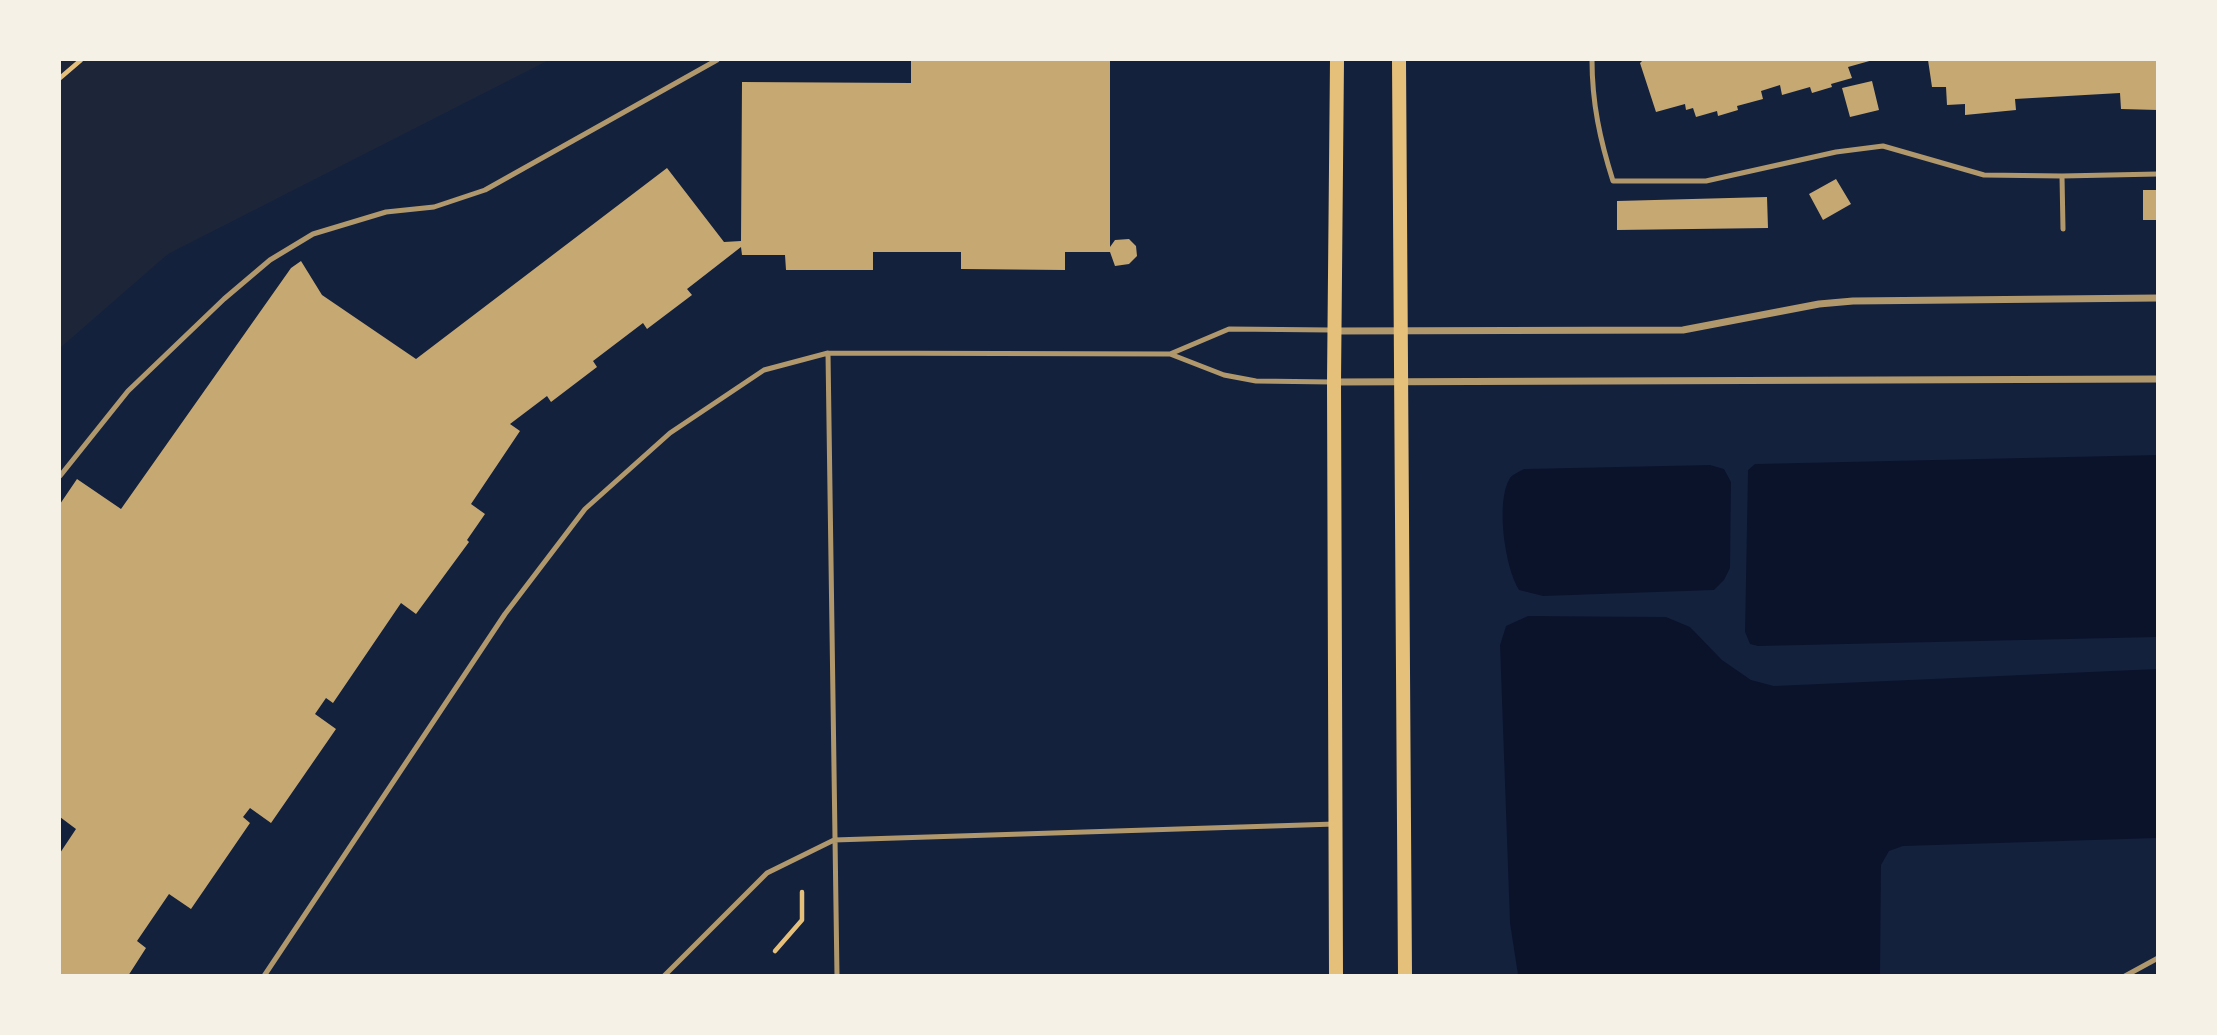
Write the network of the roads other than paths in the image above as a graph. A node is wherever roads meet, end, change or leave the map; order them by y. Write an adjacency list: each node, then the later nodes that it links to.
1 (717, 60): 16 (lane)
2 (1399, 60): 10 (main road)
3 (1592, 60): 6 (lane)
4 (1336, 61): 9 (main road)
5 (2158, 174): 6 (lane)
6 (2062, 176): 7 (lane)
7 (2063, 229)
8 (2158, 298): 10 (street)
9 (1335, 331): 10 (street); 12 (lane); 14 (main road)
10 (1401, 331): 15 (main road)
11 (828, 353): 12 (lane); 18 (lane); 20 (lane)
12 (1170, 354): 14 (lane)
13 (2158, 379): 15 (street)
14 (1334, 382): 15 (street); 17 (main road)
15 (1401, 383): 24 (main road)
16 (60, 476)
17 (1336, 824): 18 (lane); 23 (main road)
18 (834, 840): 21 (lane); 22 (lane)
19 (2158, 958): 25 (lane)
20 (264, 975)
21 (664, 975)
22 (837, 975)
23 (1336, 975)
24 (1405, 975)
25 (2125, 975)

